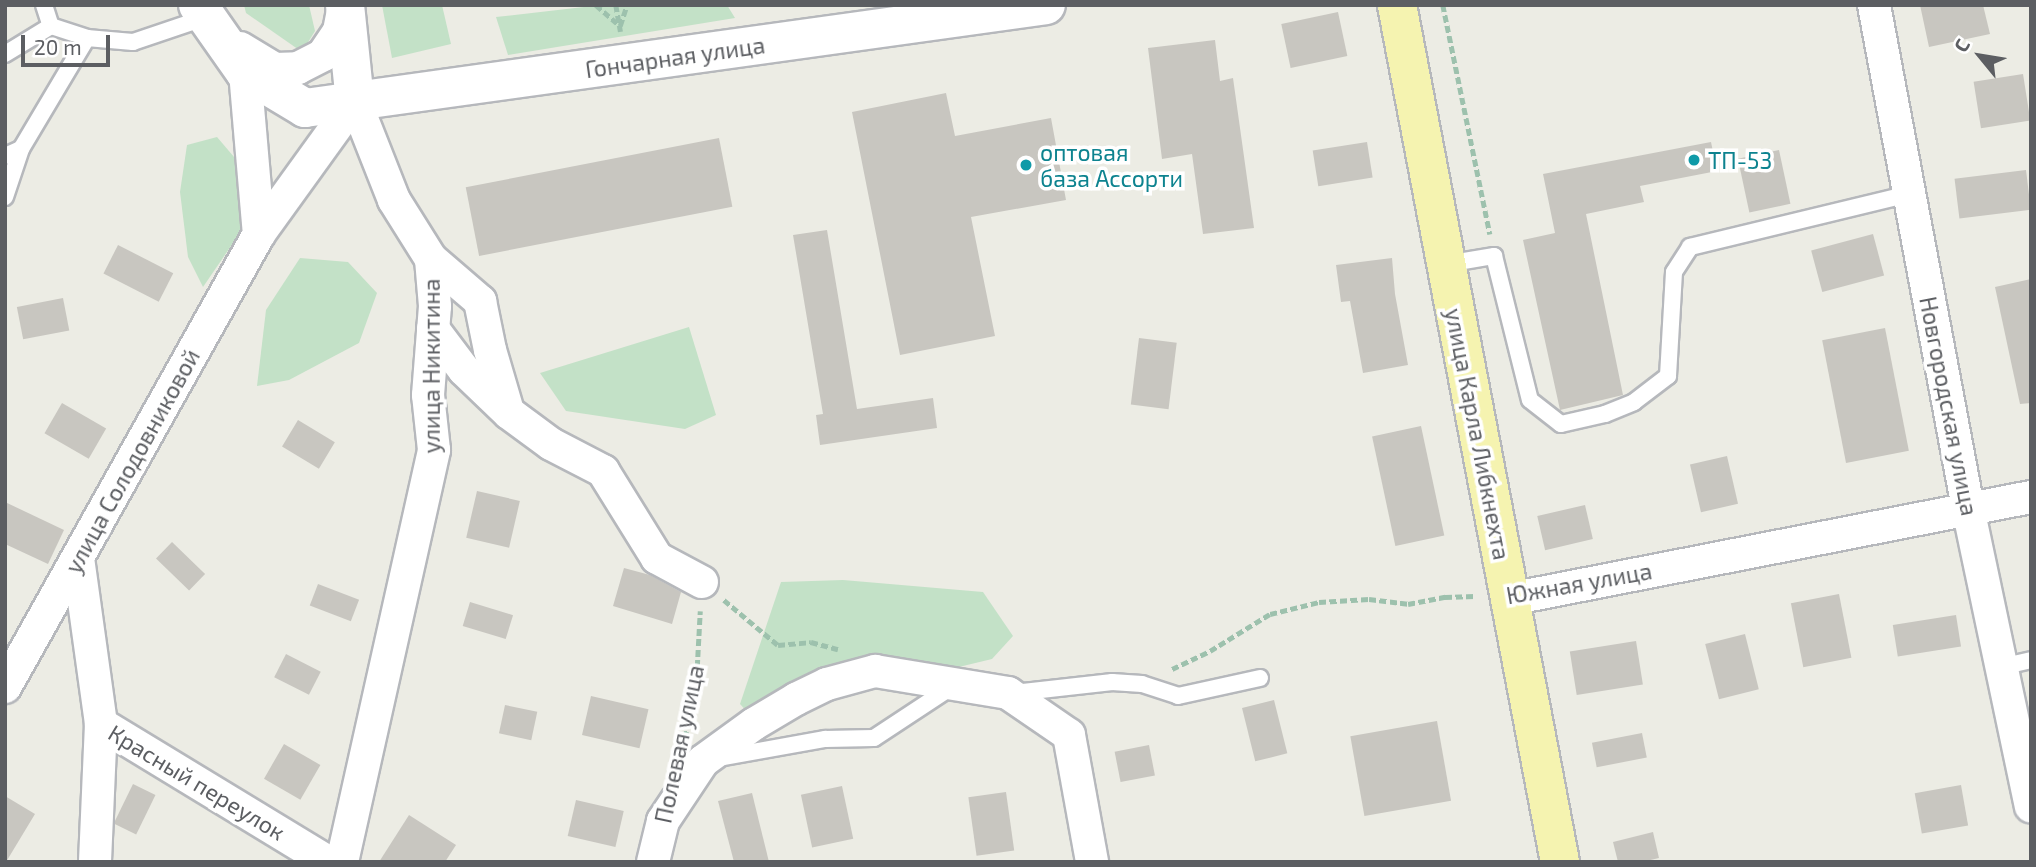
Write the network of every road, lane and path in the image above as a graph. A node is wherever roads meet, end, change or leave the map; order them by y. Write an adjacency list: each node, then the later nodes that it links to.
1 (44, 5): 10 (lane)
2 (344, 5): 9 (street); 14 (street, улица Никитина)
3 (597, 5): 4 (path)
4 (627, 5)
5 (1046, 5): 14 (street, Гончарная улица)
6 (1397, 5): 22 (main road, улица Карла Либкнехта)
7 (1443, 5): 20 (path)
8 (1874, 5): 17 (street, Новгородская улица)
9 (201, 12): 11 (lane); 13 (street)
10 (51, 26): 11 (lane); 12 (lane)
11 (87, 38): 15 (lane)
12 (5, 54)
13 (245, 72): 14 (street, Гончарная улица); 19 (street)
14 (355, 101): 19 (street, улица Солодовниковой); 21 (street, улица Никитина)
15 (21, 149): 16 (lane); 18 (lane)
16 (5, 156)
17 (1909, 194): 20 (lane); 26 (street, Новгородская улица)
18 (5, 197)
19 (259, 234): 27 (street, улица Солодовниковой)
20 (1494, 256): 22 (lane)
21 (431, 260): 23 (street, улица Никитина); 24 (street)
22 (1446, 264): 29 (main road, улица Карла Либкнехта)
23 (433, 329): 24 (street); 44 (street, улица Никитина)
24 (509, 413): 28 (street)
25 (2031, 496): 26 (street, Южная улица)
26 (1968, 508): 29 (street, Южная улица); 30 (street, Новгородская улица)
27 (78, 558): 35 (street, улица Солодовниковой); 38 (street, Красный переулок)
28 (702, 582): 31 (path); 40 (path, Полевая улица)
29 (1510, 599): 34 (path, Южная улица); 47 (main road, улица Карла Либкнехта)
30 (2016, 663): 41 (street, Новгородская улица)
31 (875, 671): 33 (street); 37 (street)
32 (1260, 678): 34 (lane)
33 (956, 684): 36 (street); 39 (lane)
34 (1142, 684): 36 (lane)
35 (5, 687)
36 (1008, 693): 46 (street)
37 (776, 711): 39 (lane); 40 (street)
38 (101, 724): 42 (street); 43 (street, Красный переулок)
39 (763, 750): 40 (lane)
40 (693, 751): 45 (street, Полевая улица)
41 (2031, 806)
42 (95, 862)
43 (328, 862)
44 (342, 862)
45 (653, 862)
46 (1092, 862)
47 (1560, 862)

